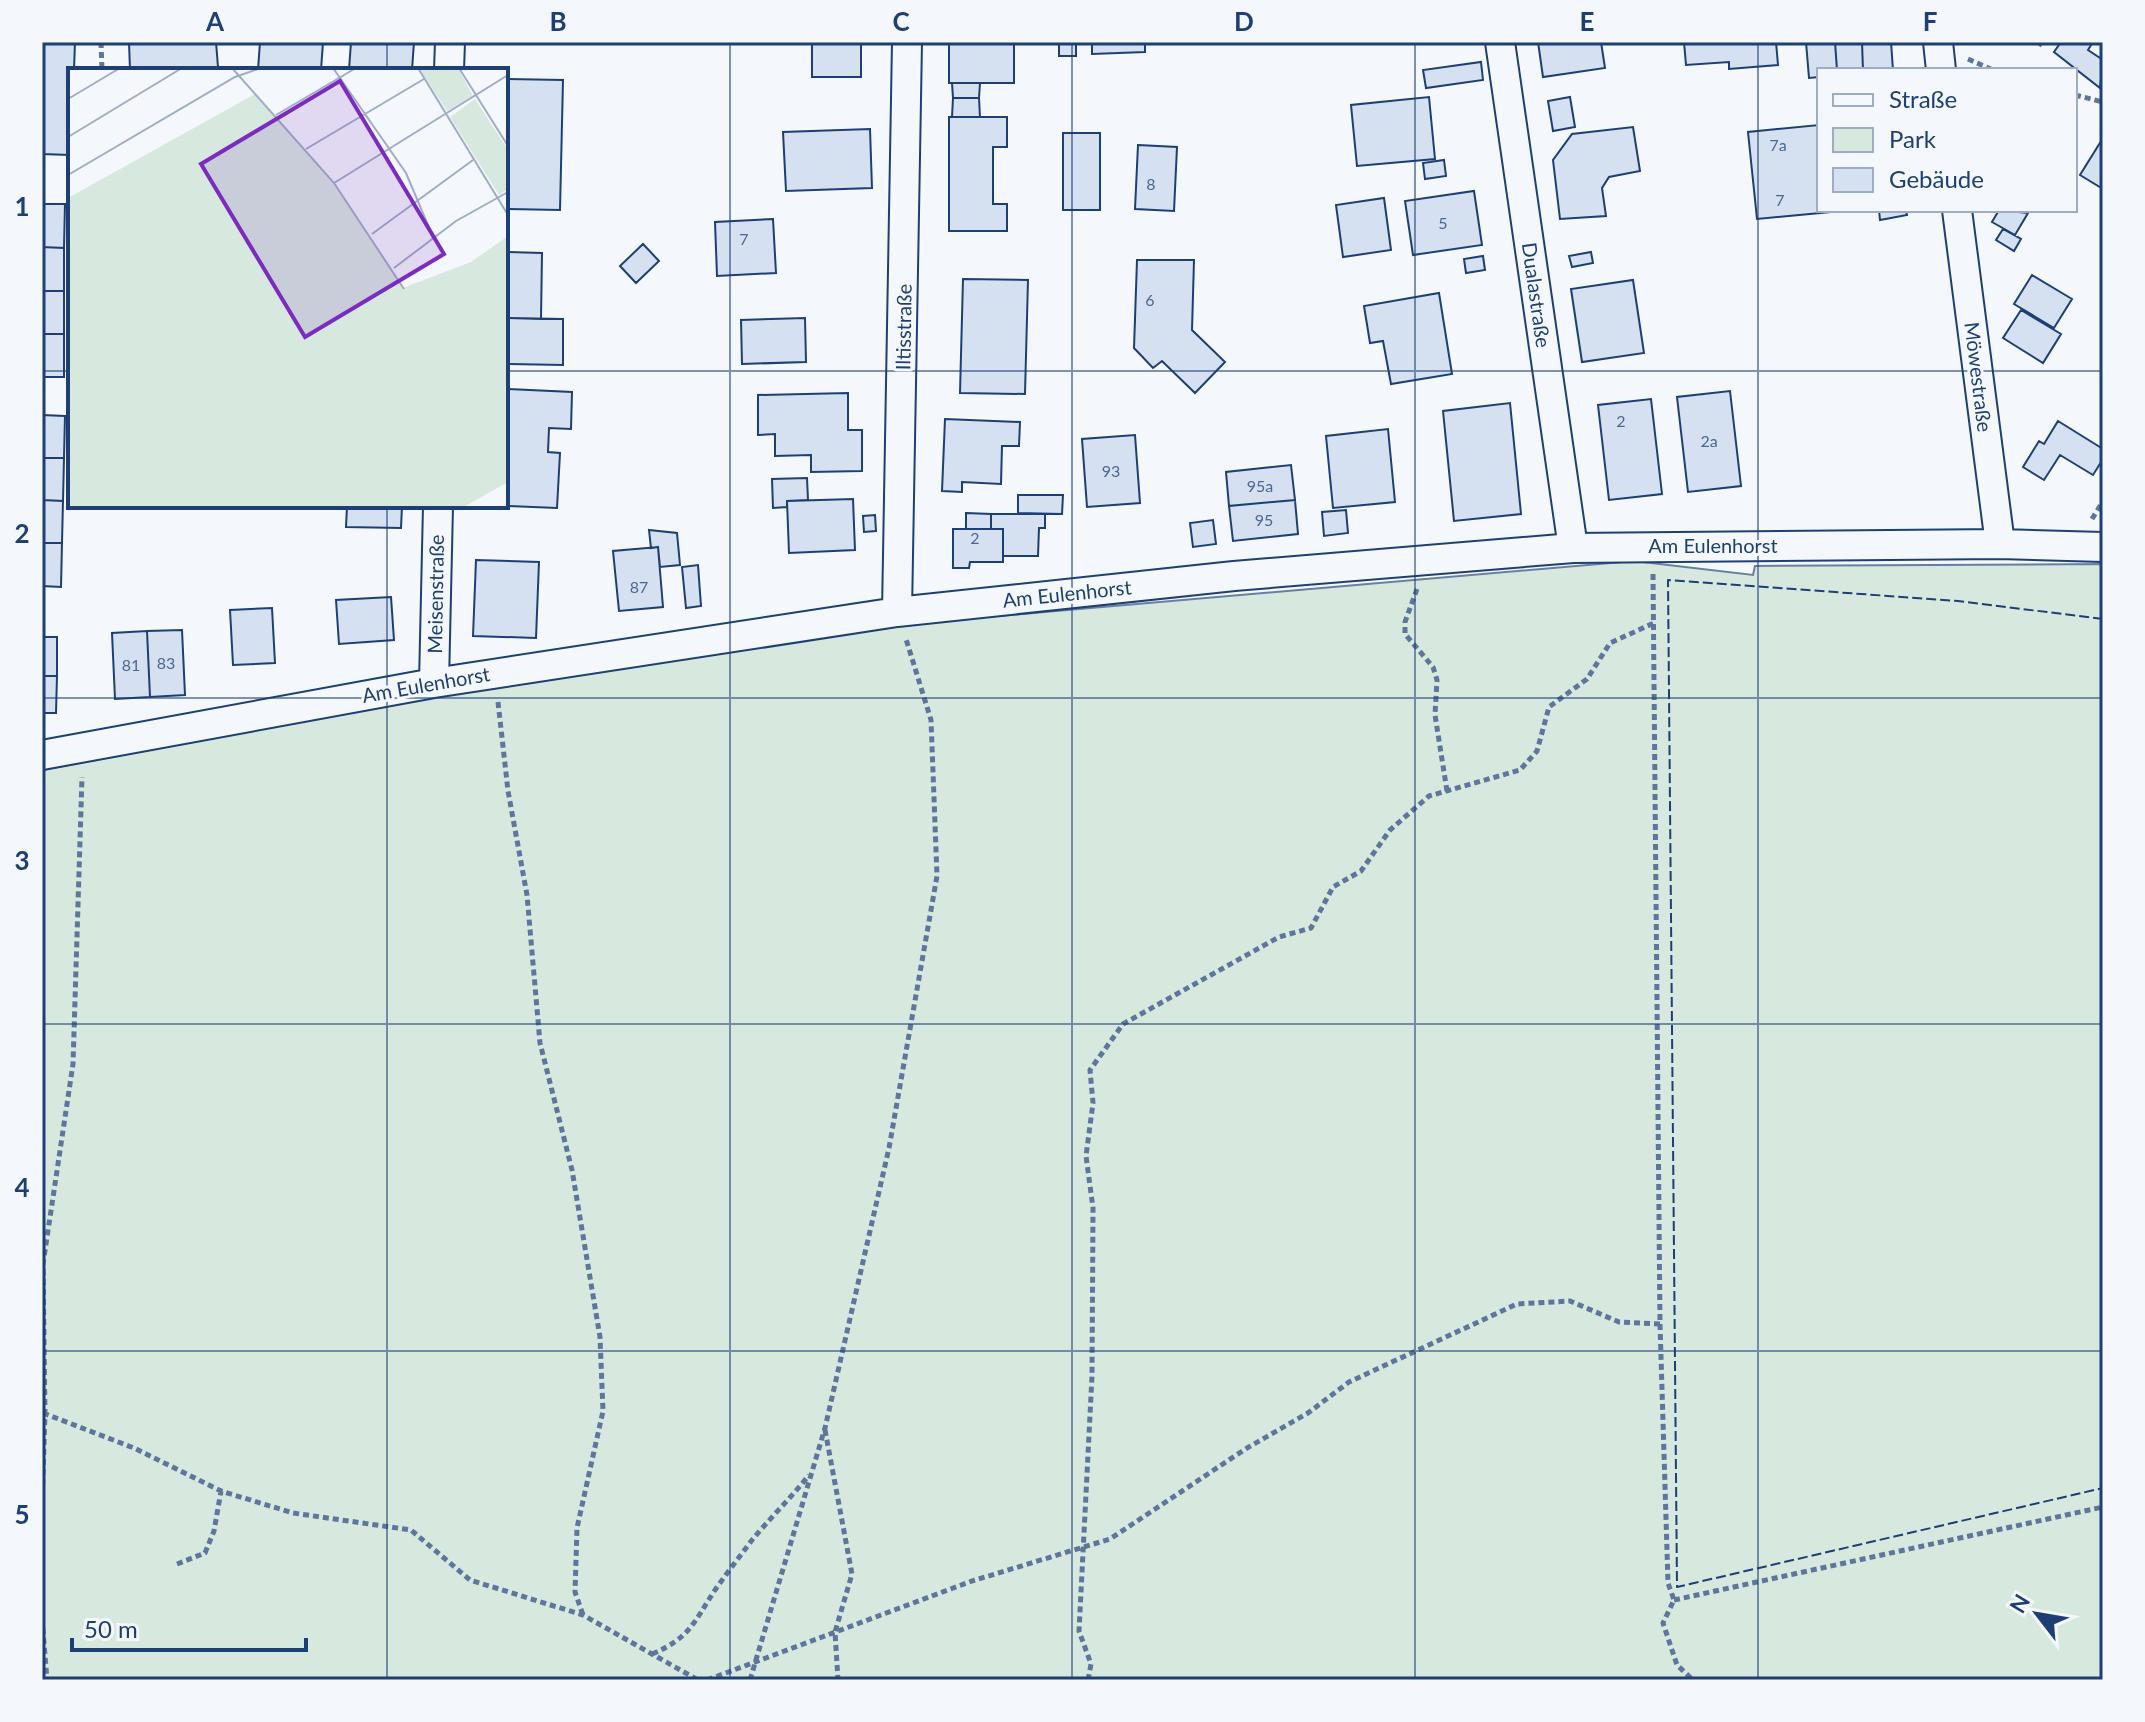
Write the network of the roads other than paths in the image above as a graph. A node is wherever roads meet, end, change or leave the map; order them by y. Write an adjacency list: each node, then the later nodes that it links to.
1 (450, 42): 5 (street)
2 (907, 42): 12 (street, Iltisstraße)
3 (1500, 42): 11 (street, Dualastraße)
4 (1938, 42): 6 (street)
5 (449, 68)
6 (1941, 68)
7 (1957, 212): 9 (street, Möwestraße)
8 (438, 508): 13 (street, Meisenstraße)
9 (2000, 544): 10 (street, Am Eulenhorst); 11 (street, Am Eulenhorst)
10 (2103, 547)
11 (1573, 548): 12 (street, Am Eulenhorst)
12 (897, 612): 13 (street, Am Eulenhorst)
13 (434, 683): 14 (street, Am Eulenhorst)
14 (42, 755)

